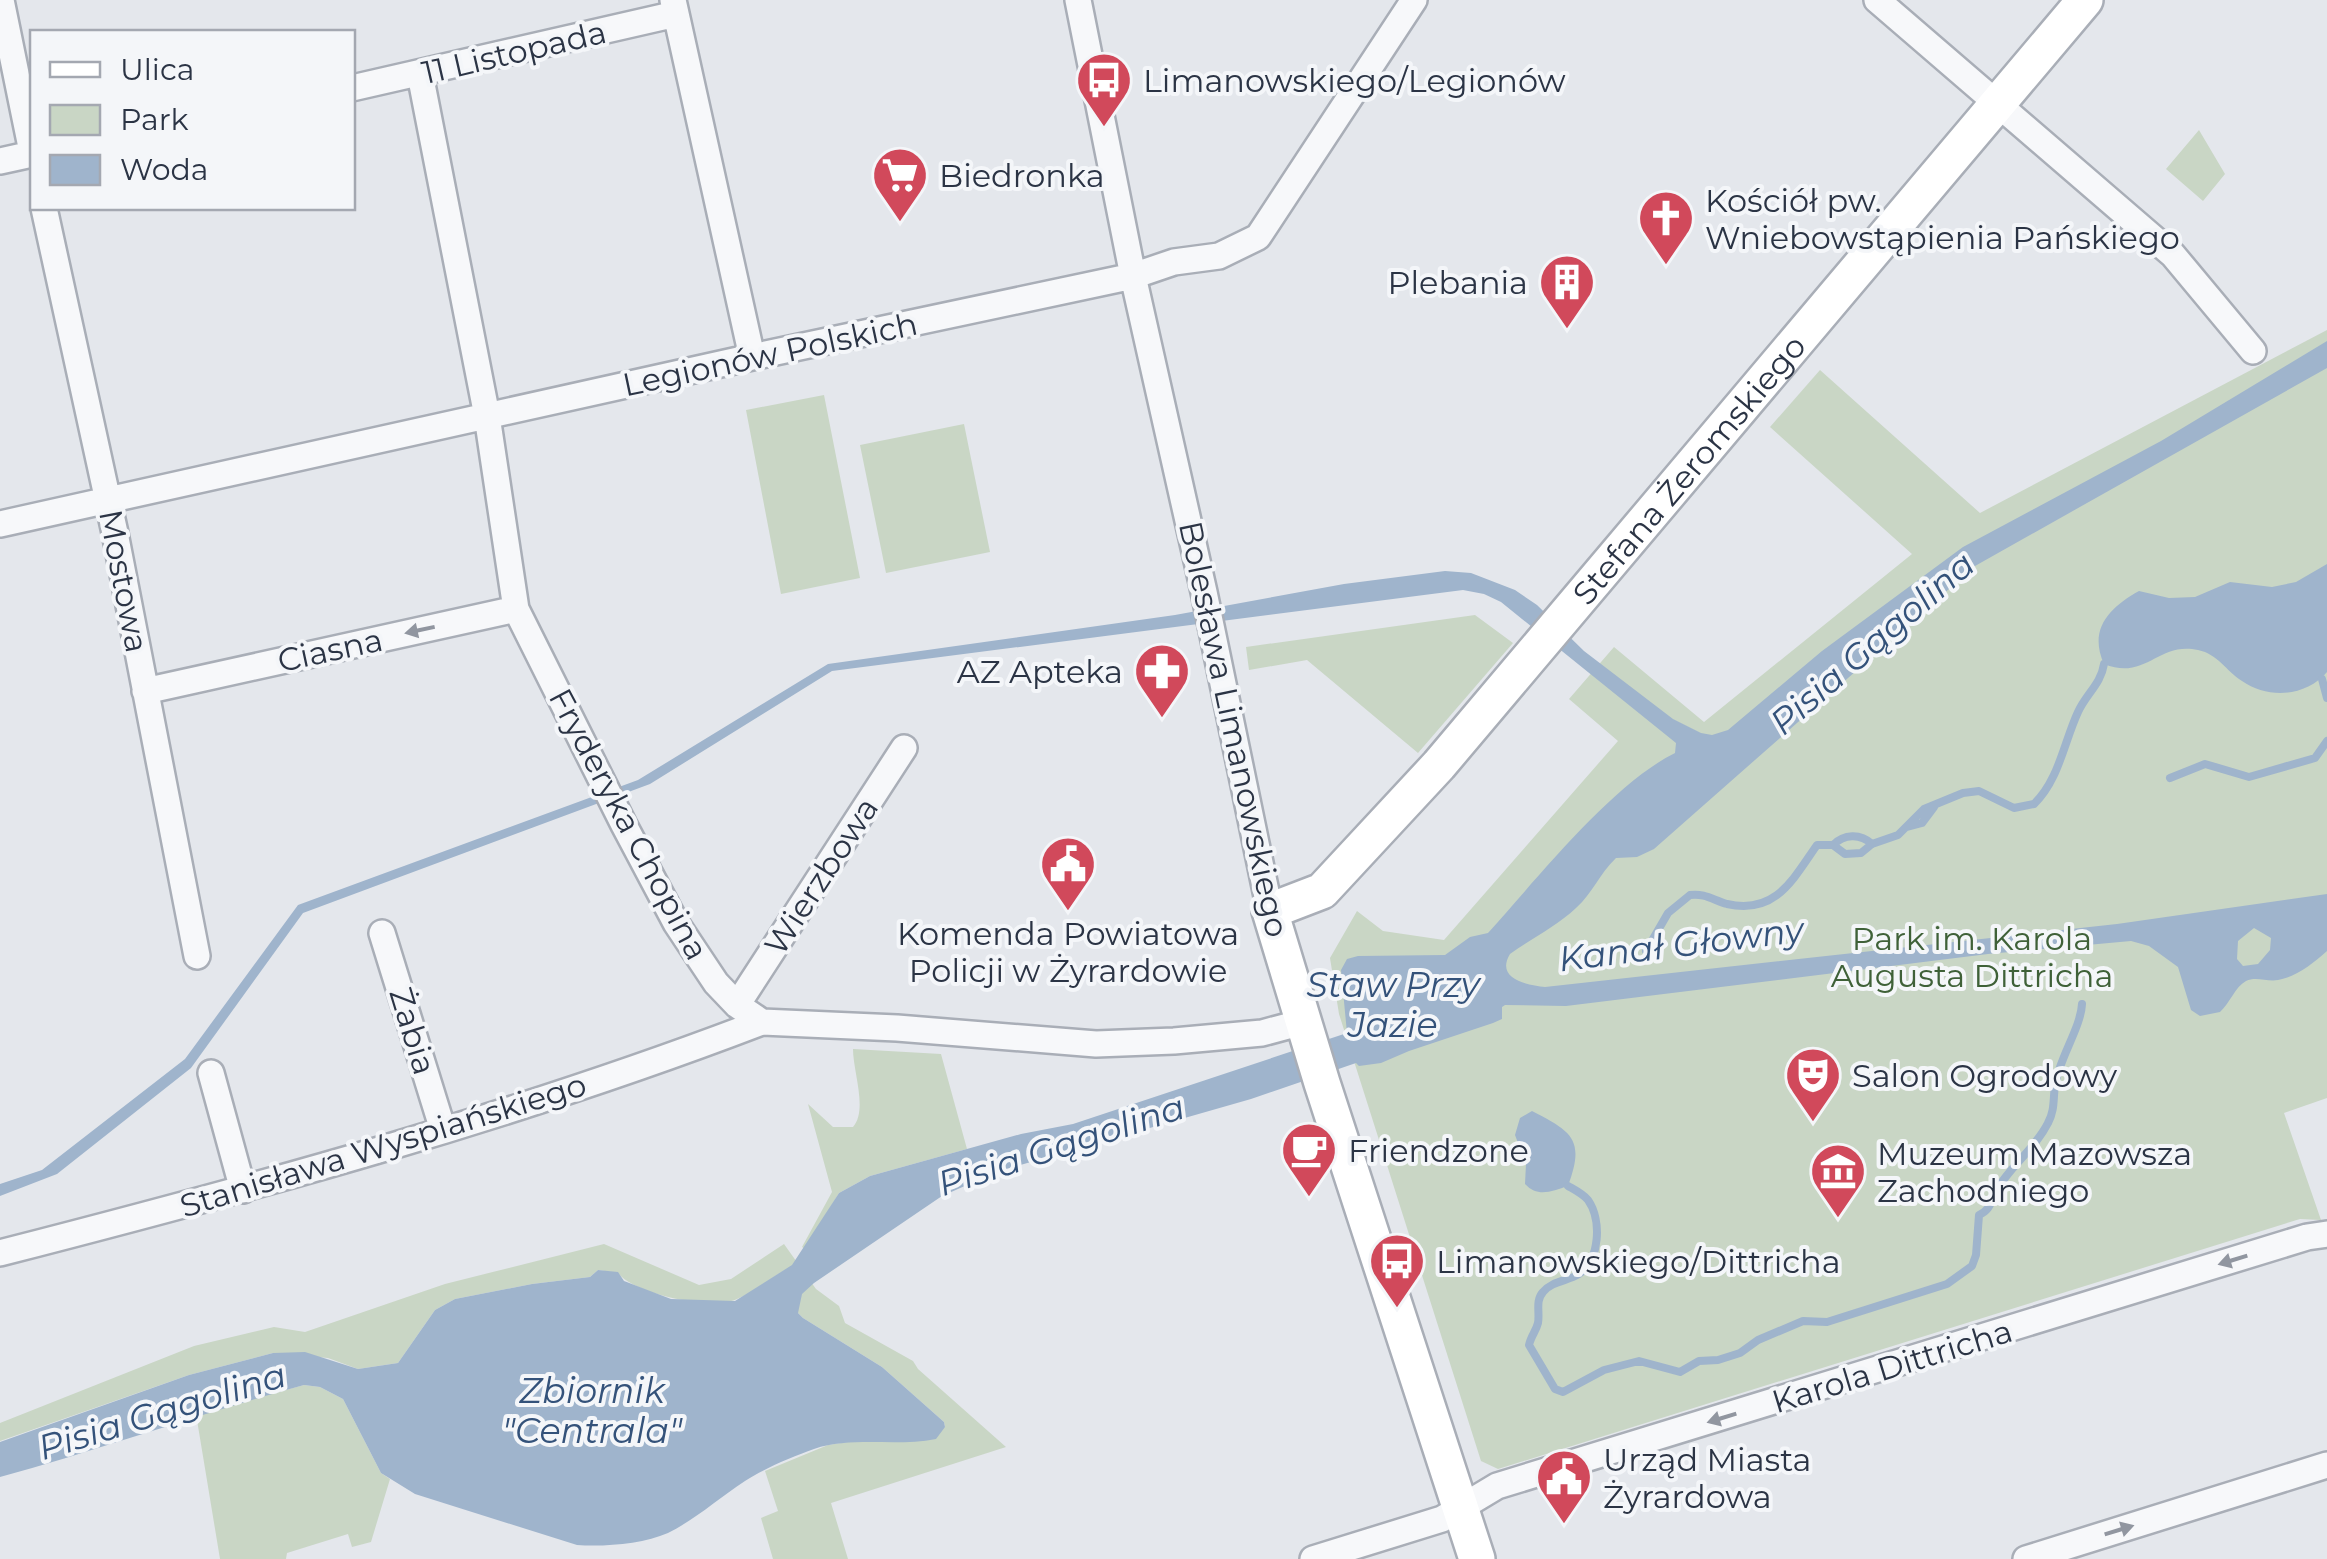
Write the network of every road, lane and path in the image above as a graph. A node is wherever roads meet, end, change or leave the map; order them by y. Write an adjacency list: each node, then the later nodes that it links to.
1 (1, 0): 10 (street)
2 (1078, 0): 14 (street, Bolesława Limanowskiego)
3 (1414, 0): 14 (street, Legionów Polskich)
4 (1876, 0): 9 (street)
5 (2085, 0): 9 (street, Stefana Żeromskiego)
6 (675, 7): 7 (street, 11 Listopada); 16 (street)
7 (420, 74): 8 (street, 11 Listopada); 17 (street, Fryderyka Chopina)
8 (355, 87)
9 (1998, 105): 15 (street); 23 (street, Stefana Żeromskiego)
10 (30, 143)
11 (30, 154): 12 (street)
12 (0, 161)
13 (44, 210): 18 (street, Mostowa)
14 (1133, 276): 16 (street, Legionów Polskich); 23 (street, Bolesława Limanowskiego)
15 (2253, 351)
16 (752, 357): 17 (street, Legionów Polskich)
17 (487, 416): 18 (street, Legionów Polskich); 20 (street, Fryderyka Chopina)
18 (108, 500): 19 (street, Legionów Polskich); 21 (street, Mostowa)
19 (0, 524)
20 (516, 609): 21 (street, Ciasna, one-way to 21); 26 (street, Fryderyka Chopina)
21 (145, 691): 25 (street, Mostowa)
22 (904, 748): 26 (street, Wierzbowa)
23 (1270, 910): 28 (street, Bolesława Limanowskiego)
24 (382, 933): 30 (street, Żabia)
25 (198, 956)
26 (737, 1005): 27 (street, Fryderyka Chopina)
27 (762, 1022): 28 (street); 30 (street, Stanisława Wyspiańskiego)
28 (1305, 1028): 35 (street, Bolesława Limanowskiego)
29 (211, 1073): 31 (street)
30 (442, 1130): 31 (street, Stanisława Wyspiańskiego)
31 (243, 1190): 33 (street, Stanisława Wyspiańskiego)
32 (2327, 1234): 35 (street, Karola Dittricha, one-way to 35)
33 (0, 1253)
34 (2327, 1466): 39 (street, one-way to 34)
35 (1460, 1508): 36 (street, Karola Dittricha); 38 (street, Bolesława Limanowskiego)
36 (1343, 1555): 37 (street, Karola Dittricha)
37 (1313, 1559)
38 (1477, 1559)
39 (2026, 1559)

